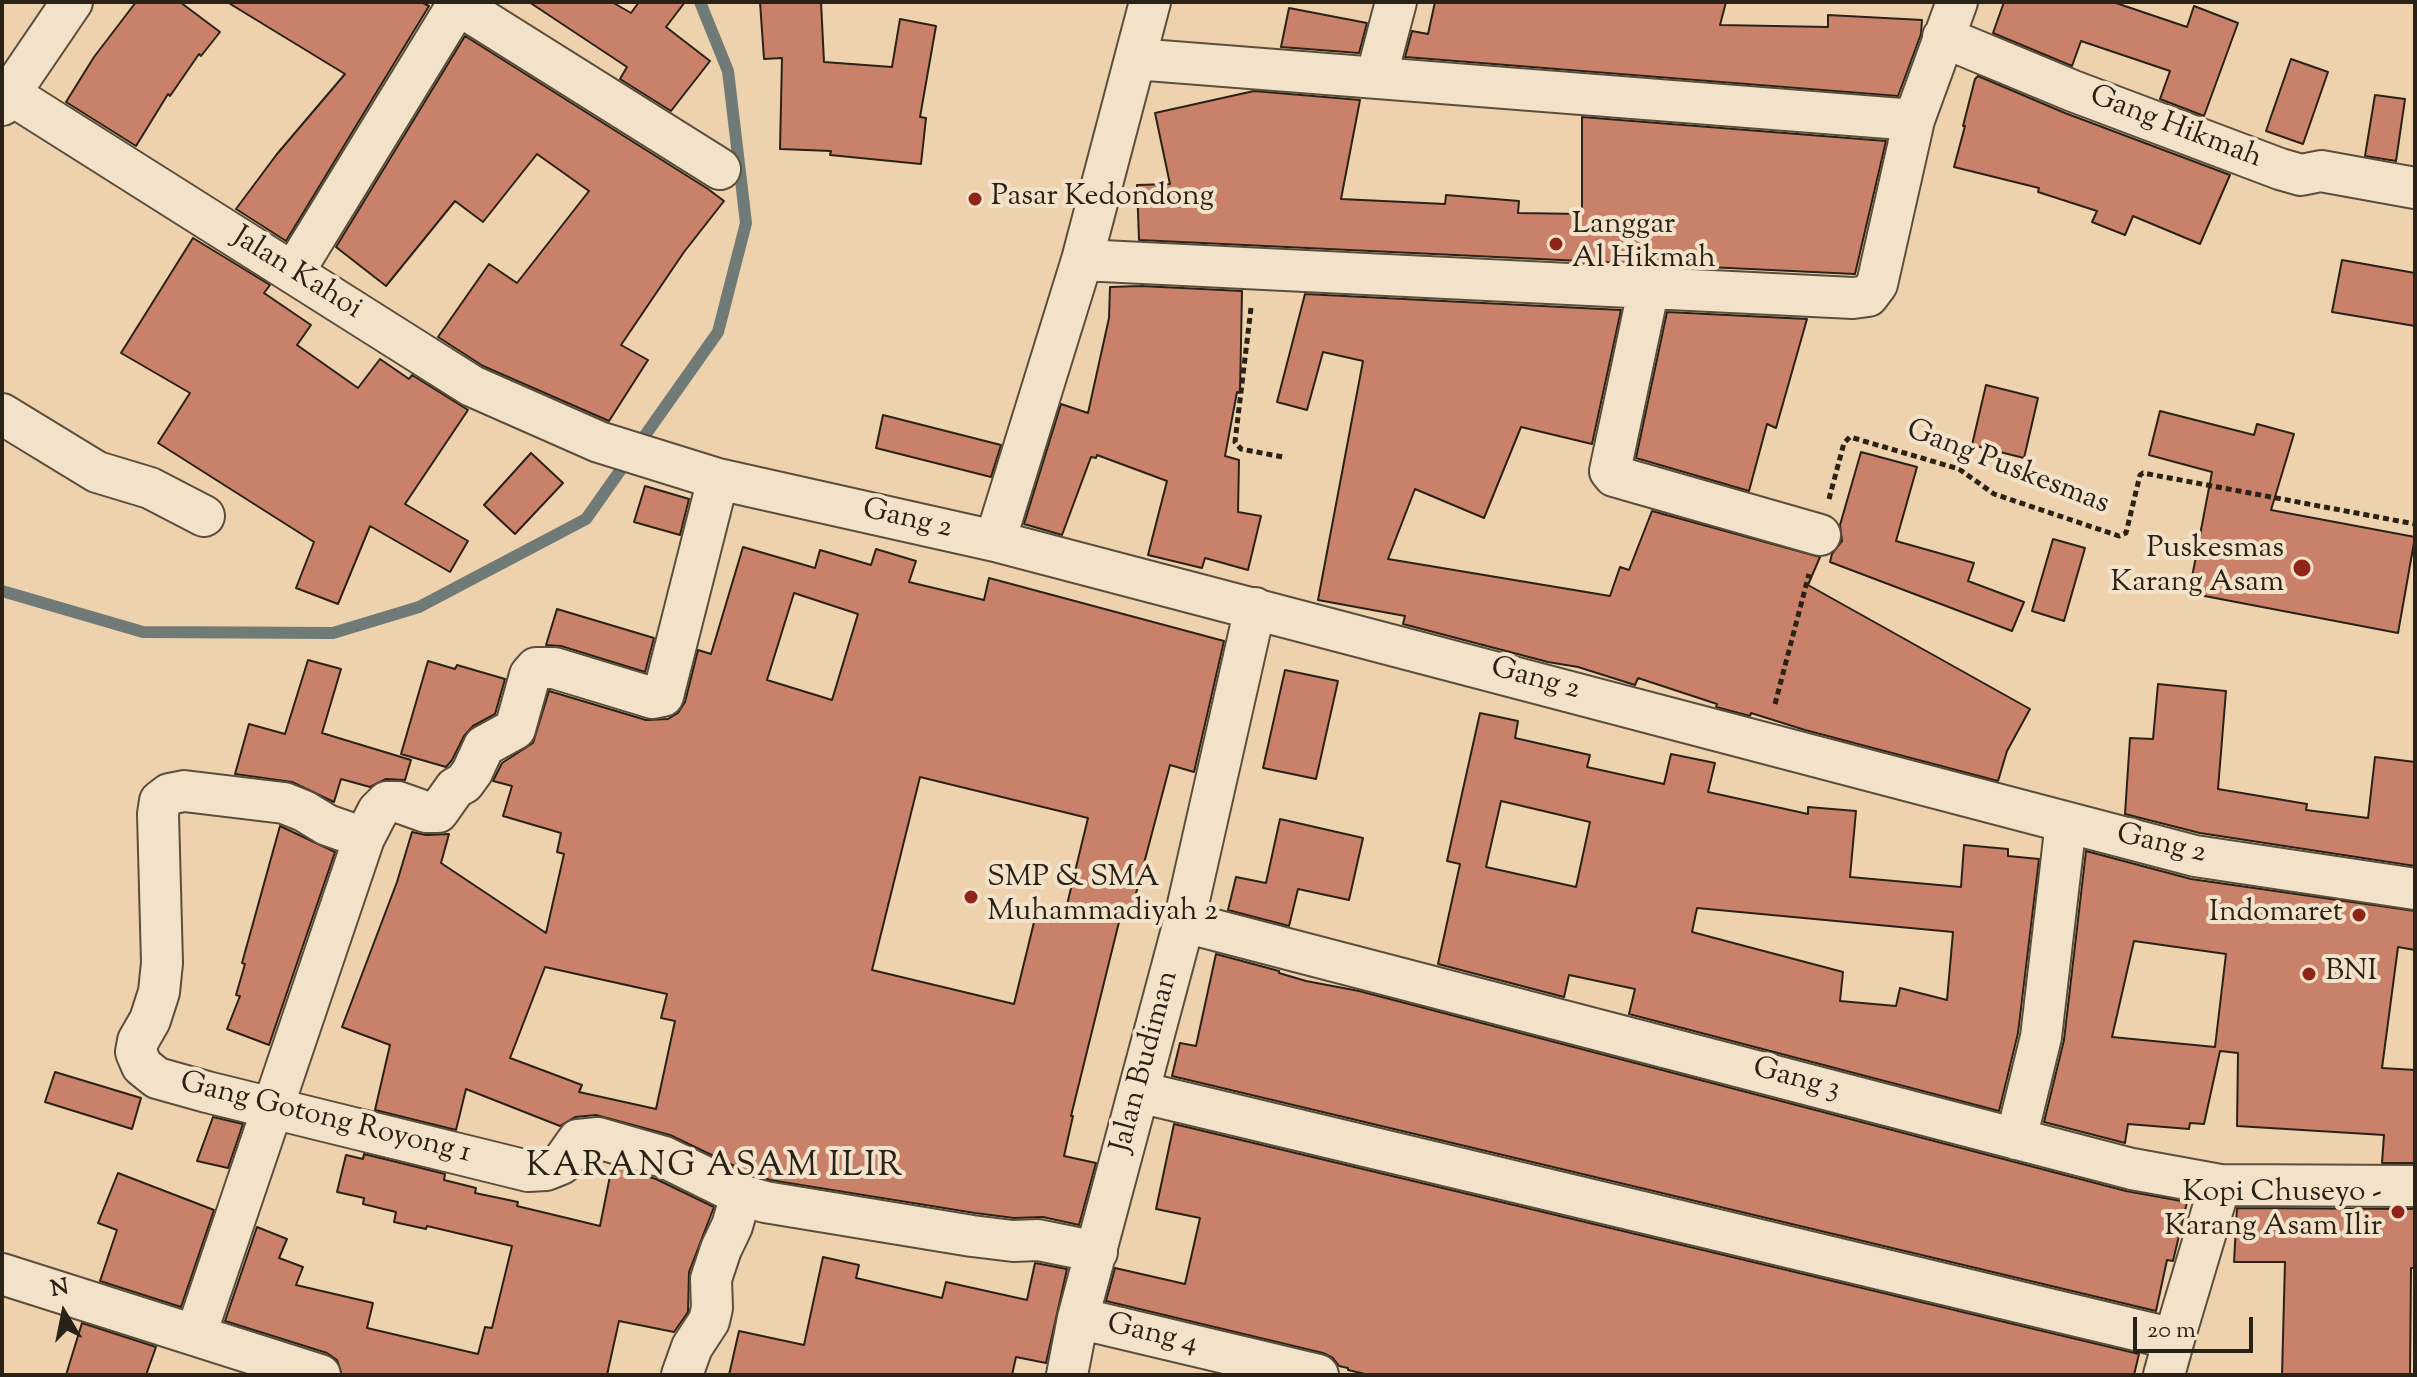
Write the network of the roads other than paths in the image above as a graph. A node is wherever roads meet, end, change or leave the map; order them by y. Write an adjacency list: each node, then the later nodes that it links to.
1 (72, 2): 8 (street)
2 (1150, 2): 6 (street)
3 (1396, 2): 7 (street)
4 (457, 3): 10 (street); 13 (street)
5 (1950, 19): 9 (street); 11 (street, Gang Hikmah)
6 (1135, 59): 7 (street); 12 (street)
7 (1376, 78): 9 (street)
8 (4, 96): 13 (street, Jalan Kahoi)
9 (1914, 120): 14 (street)
10 (720, 169)
11 (2415, 188)
12 (1082, 260): 14 (street); 20 (street)
13 (293, 273): 16 (street, Jalan Kahoi)
14 (1649, 287): 19 (street)
15 (2, 414): 18 (street)
16 (657, 459): 17 (street, Gang 2)
17 (718, 479): 20 (street, Gang 2); 23 (street)
18 (204, 516)
19 (1820, 535)
20 (995, 541): 21 (street, Gang 2)
21 (1255, 608): 22 (street, Gang 2); 25 (street, Jalan Budiman)
22 (2066, 822): 24 (street, Gang 2); 28 (street)
23 (364, 838): 27 (street); 27 (street, Gang Gotong Royong 1)
24 (2415, 889)
25 (1184, 922): 26 (street, Jalan Budiman); 28 (street, Gang 3)
26 (1139, 1092): 32 (street, Jalan Budiman); 36 (street)
27 (272, 1107): 31 (street, Gang Gotong Royong 1); 35 (street)
28 (2016, 1139): 29 (street, Gang 3)
29 (2220, 1185): 30 (street, Gang 3); 36 (street)
30 (2415, 1186)
31 (741, 1195): 32 (street); 38 (street)
32 (1097, 1252): 34 (street, Jalan Budiman)
33 (2, 1274): 35 (street)
34 (1078, 1318): 39 (street, Jalan Budiman); 40 (street, Gang 4)
35 (196, 1334): 37 (street)
36 (2169, 1357)
37 (320, 1375)
38 (682, 1375)
39 (1067, 1375)
40 (1318, 1375)

